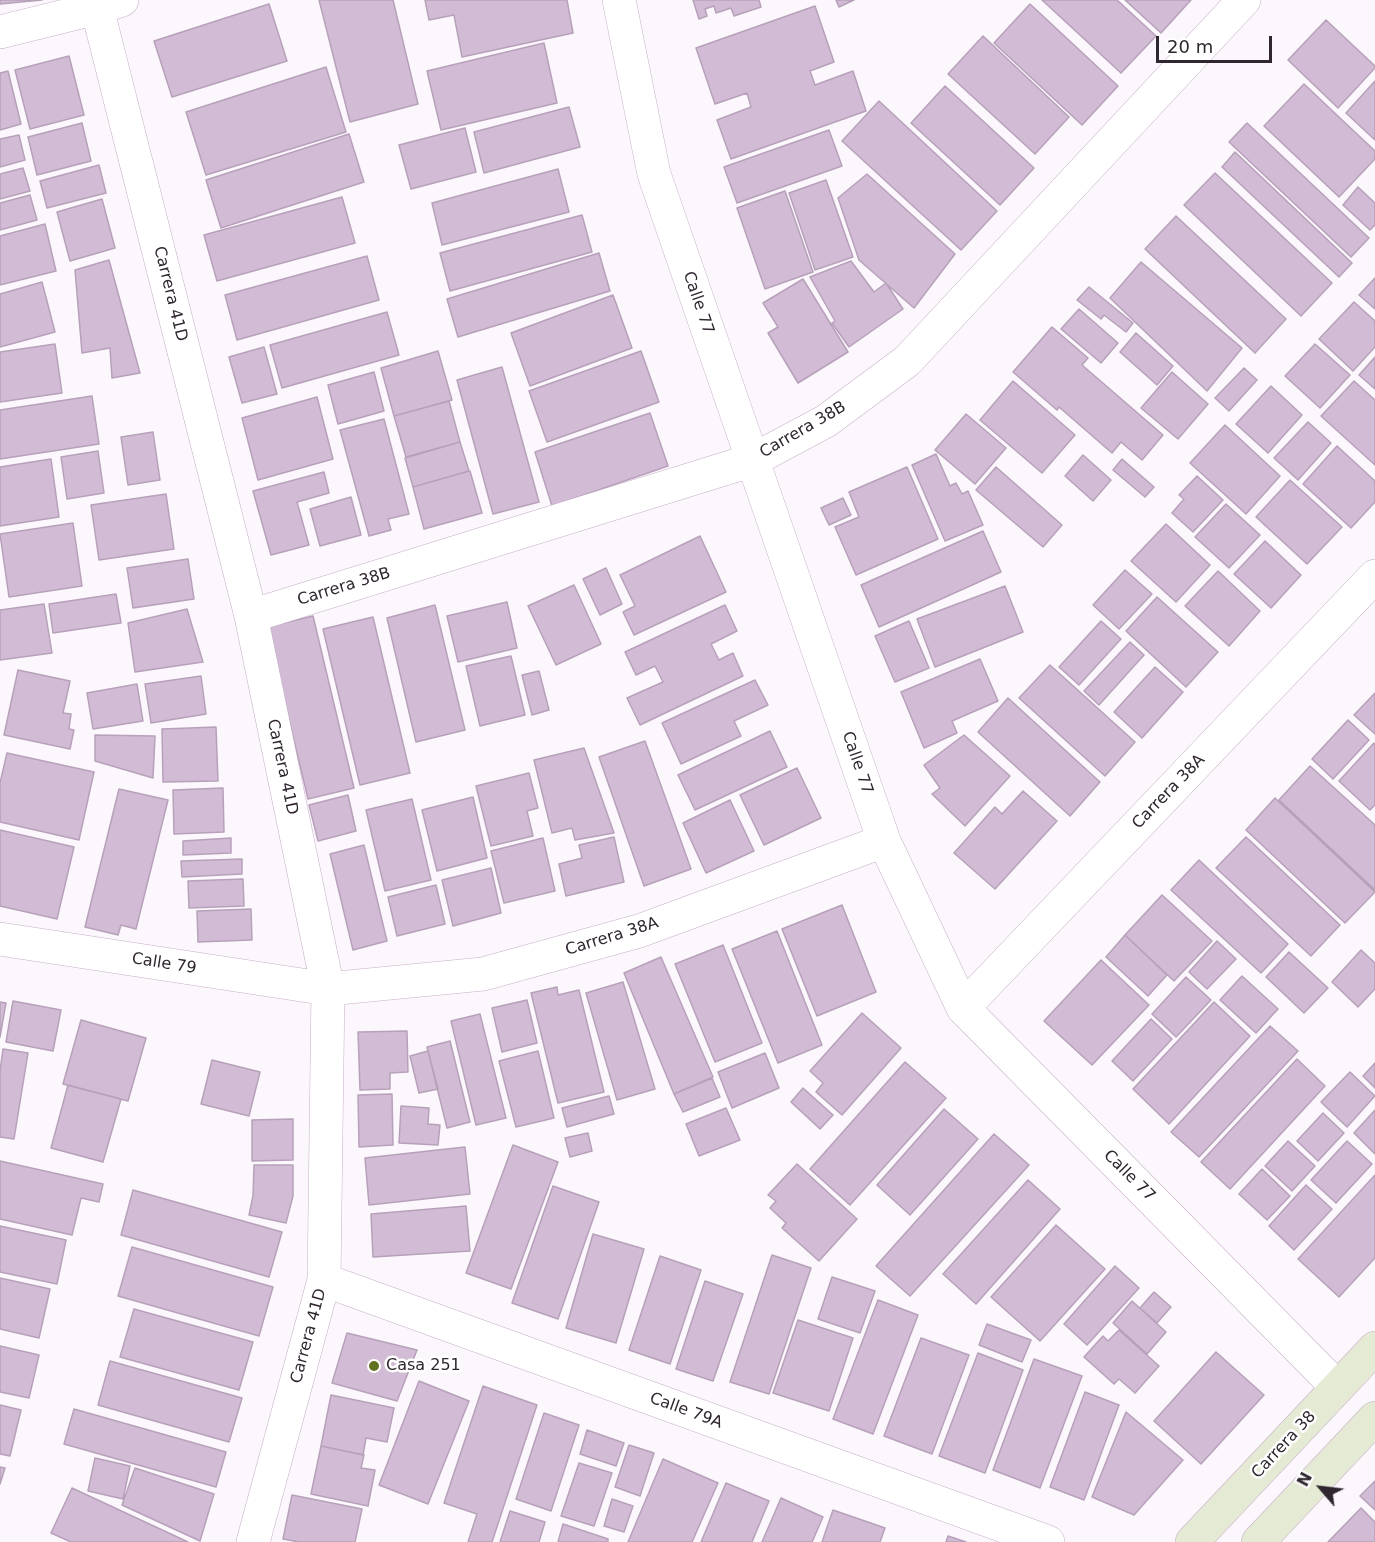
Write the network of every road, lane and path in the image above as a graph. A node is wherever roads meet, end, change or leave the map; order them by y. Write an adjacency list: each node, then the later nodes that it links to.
1 (619, 0): 5 (street, Calle 77)
2 (1244, 0): 5 (street, Carrera 38B)
3 (105, 3): 4 (street); 7 (street, Carrera 41D)
4 (0, 32)
5 (753, 460): 7 (street, Carrera 38B); 8 (street, Calle 77)
6 (1375, 576): 11 (street, Carrera 38A)
7 (251, 616): 10 (street, Carrera 41D)
8 (885, 842): 10 (street, Carrera 38A); 11 (street, Calle 77)
9 (0, 939): 10 (street, Calle 79)
10 (328, 989): 12 (street, Carrera 41D)
11 (963, 1008): 14 (street, Calle 77)
12 (324, 1281): 16 (street, Carrera 41D); 17 (street, Calle 79A)
13 (1375, 1348): 14 (main road, Carrera 38)
14 (1337, 1387): 18 (main road, Carrera 38)
15 (1375, 1418): 19 (main road)
16 (253, 1542)
17 (1048, 1542)
18 (1192, 1542)
19 (1258, 1542)

